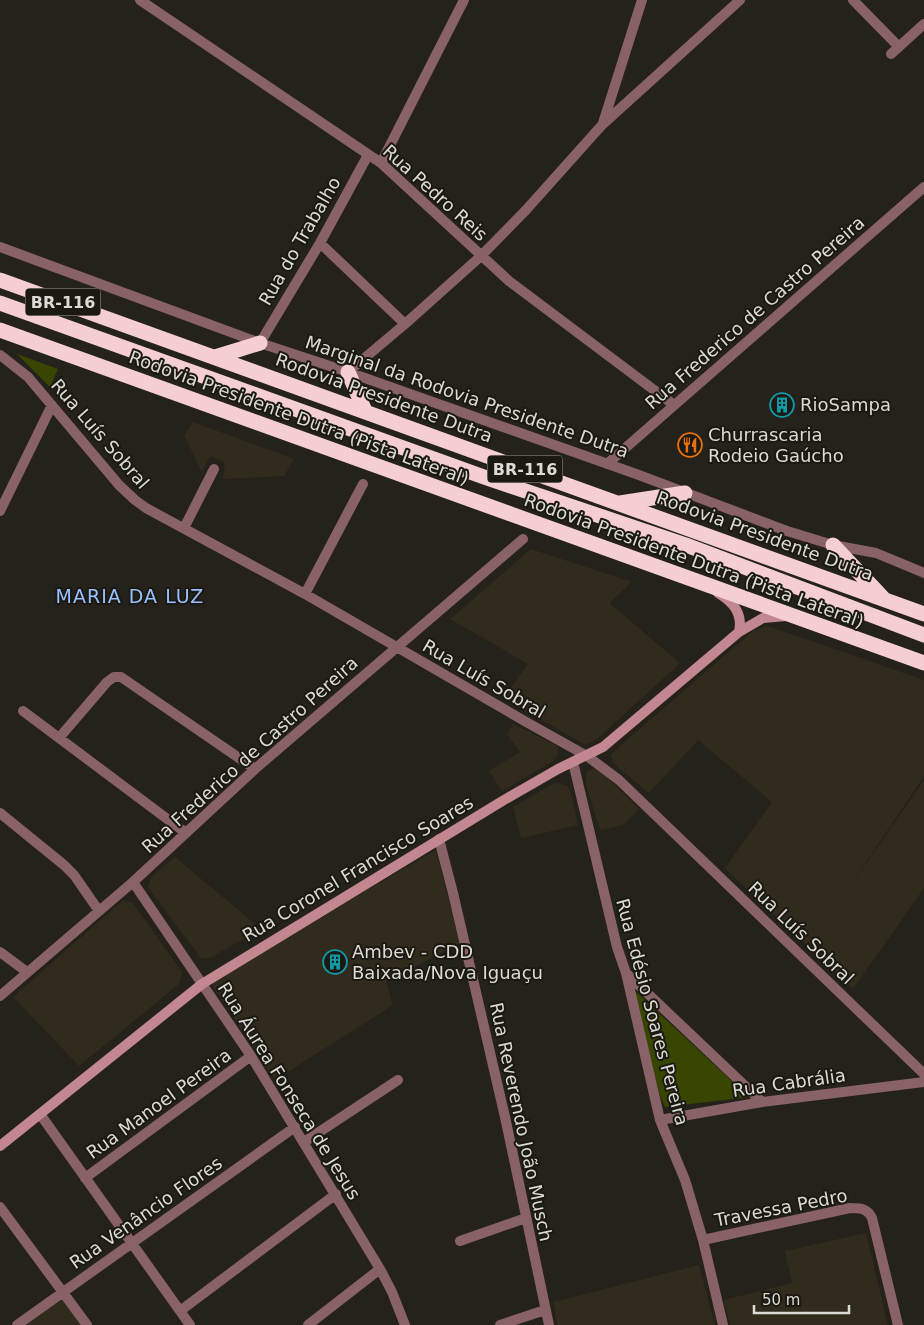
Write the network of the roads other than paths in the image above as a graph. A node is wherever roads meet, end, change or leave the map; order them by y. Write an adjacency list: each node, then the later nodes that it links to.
1 (140, 0): 10 (street, Rua Pedro Reis)
2 (464, 0): 11 (street)
3 (642, 0): 9 (street)
4 (740, 0): 9 (street)
5 (853, 0): 7 (street)
6 (924, 24): 7 (street)
7 (899, 47): 8 (street)
8 (891, 54)
9 (602, 125): 15 (street)
10 (368, 155): 11 (street, Rua Pedro Reis); 13 (street, Rua do Trabalho)
11 (381, 163): 15 (street, Rua Pedro Reis)
12 (924, 187): 25 (street, Rua Frederico de Castro Pereira)
13 (320, 243): 18 (street); 20 (street, Rua do Trabalho)
14 (0, 247): 20 (street, Marginal da Rodovia Presidente Dutra)
15 (481, 256): 18 (street); 25 (street, Rua Pedro Reis)
16 (0, 280): 22 (highway, Rodovia Presidente Dutra / BR-116)
17 (0, 303): 43 (highway, Rodovia Presidente Dutra / BR-116)
18 (405, 324): 23 (street)
19 (0, 330): 37 (highway, Rodovia Presidente Dutra (Pista Lateral) / BR-116)
20 (260, 343): 22 (highway); 23 (street, Marginal da Rodovia Presidente Dutra)
21 (0, 355): 24 (street, Rua Luís Sobral)
22 (214, 357): 26 (highway, Rodovia Presidente Dutra / BR-116)
23 (348, 372): 26 (highway); 27 (street, Marginal da Rodovia Presidente Dutra)
24 (52, 404): 32 (street); 33 (street, Rua Luís Sobral)
25 (674, 405): 27 (street, Rua Frederico de Castro Pereira)
26 (365, 412): 31 (highway, Rodovia Presidente Dutra / BR-116)
27 (608, 464): 30 (street, Marginal da Rodovia Presidente Dutra)
28 (214, 469): 33 (street)
29 (363, 484): 38 (street)
30 (685, 493): 31 (highway); 35 (street, Marginal da Rodovia Presidente Dutra)
31 (618, 503): 39 (highway, Rodovia Presidente Dutra / BR-116)
32 (0, 511)
33 (184, 528): 38 (street, Rua Luís Sobral)
34 (523, 539): 44 (street, Rua Frederico de Castro Pereira)
35 (833, 545): 36 (street, Marginal da Rodovia Presidente Dutra); 39 (highway)
36 (924, 573)
37 (703, 584): 41 (highway, Rodovia Presidente Dutra (Pista Lateral) / BR-116); 42 (street)
38 (304, 594): 44 (street, Rua Luís Sobral)
39 (884, 599): 40 (highway, Rodovia Presidente Dutra / BR-116)
40 (924, 614)
41 (792, 616): 42 (street, Rua Coronel Francisco Soares); 45 (highway, Rodovia Presidente Dutra (Pista Lateral) / BR-116)
42 (739, 632): 48 (street, Rua Coronel Francisco Soares)
43 (924, 635)
44 (396, 647): 48 (street, Rua Luís Sobral); 50 (street, Rua Frederico de Castro Pereira)
45 (924, 663)
46 (23, 711): 47 (street)
47 (59, 738): 50 (street); 52 (street)
48 (587, 756): 49 (street, Rua Coronel Francisco Soares); 62 (street, Rua Luís Sobral)
49 (573, 762): 53 (street, Rua Coronel Francisco Soares); 58 (street, Rua Edésio Soares Pereira)
50 (254, 769): 52 (street, Rua Frederico de Castro Pereira)
51 (0, 813): 55 (street)
52 (186, 833): 54 (street, Rua Frederico de Castro Pereira)
53 (439, 839): 59 (street, Rua Coronel Francisco Soares); 74 (street, Rua Reverendo João Musch)
54 (133, 882): 55 (street, Rua Frederico de Castro Pereira); 59 (street, Rua Áurea Fonseca de Jesus)
55 (99, 911): 57 (street, Rua Frederico de Castro Pereira)
56 (0, 952): 57 (street)
57 (27, 972): 60 (street, Rua Frederico de Castro Pereira)
58 (626, 973): 65 (street); 67 (street, Rua Edésio Soares Pereira)
59 (202, 984): 61 (street, Rua Áurea Fonseca de Jesus); 66 (street, Rua Coronel Francisco Soares)
60 (0, 996)
61 (251, 1056): 68 (street, Rua Áurea Fonseca de Jesus); 71 (street, Rua Manoel Pereira)
62 (924, 1074)
63 (398, 1080): 69 (street)
64 (924, 1082): 65 (street, Rua Cabrália)
65 (762, 1102): 67 (street, Rua Cabrália)
66 (40, 1114): 70 (street, Rua Coronel Francisco Soares); 71 (street)
67 (660, 1120): 75 (street, Rua Edésio Soares Pereira)
68 (295, 1127): 69 (street, Rua Áurea Fonseca de Jesus); 77 (street, Rua Venâncio Flores)
69 (304, 1142): 72 (street, Rua Áurea Fonseca de Jesus)
70 (0, 1146)
71 (85, 1178): 77 (street)
72 (336, 1194): 78 (street, Rua Áurea Fonseca de Jesus); 81 (street)
73 (0, 1207): 79 (street)
74 (526, 1218): 76 (street); 80 (street, Rua Reverendo João Musch)
75 (702, 1240): 90 (street, Rua Edésio Soares Pereira); 91 (street, Travessa Pedro)
76 (460, 1241)
77 (132, 1243): 79 (street, Rua Venâncio Flores); 81 (street)
78 (380, 1269): 82 (street); 87 (street, Rua Áurea Fonseca de Jesus)
79 (64, 1292): 83 (street, Rua Venâncio Flores); 84 (street)
80 (545, 1310): 88 (street); 89 (street, Rua Reverendo João Musch)
81 (180, 1311): 85 (street)
82 (318, 1322): 86 (street)
83 (17, 1325)
84 (87, 1325)
85 (190, 1325)
86 (308, 1325)
87 (405, 1325)
88 (500, 1325)
89 (549, 1325)
90 (723, 1325)
91 (898, 1325)

